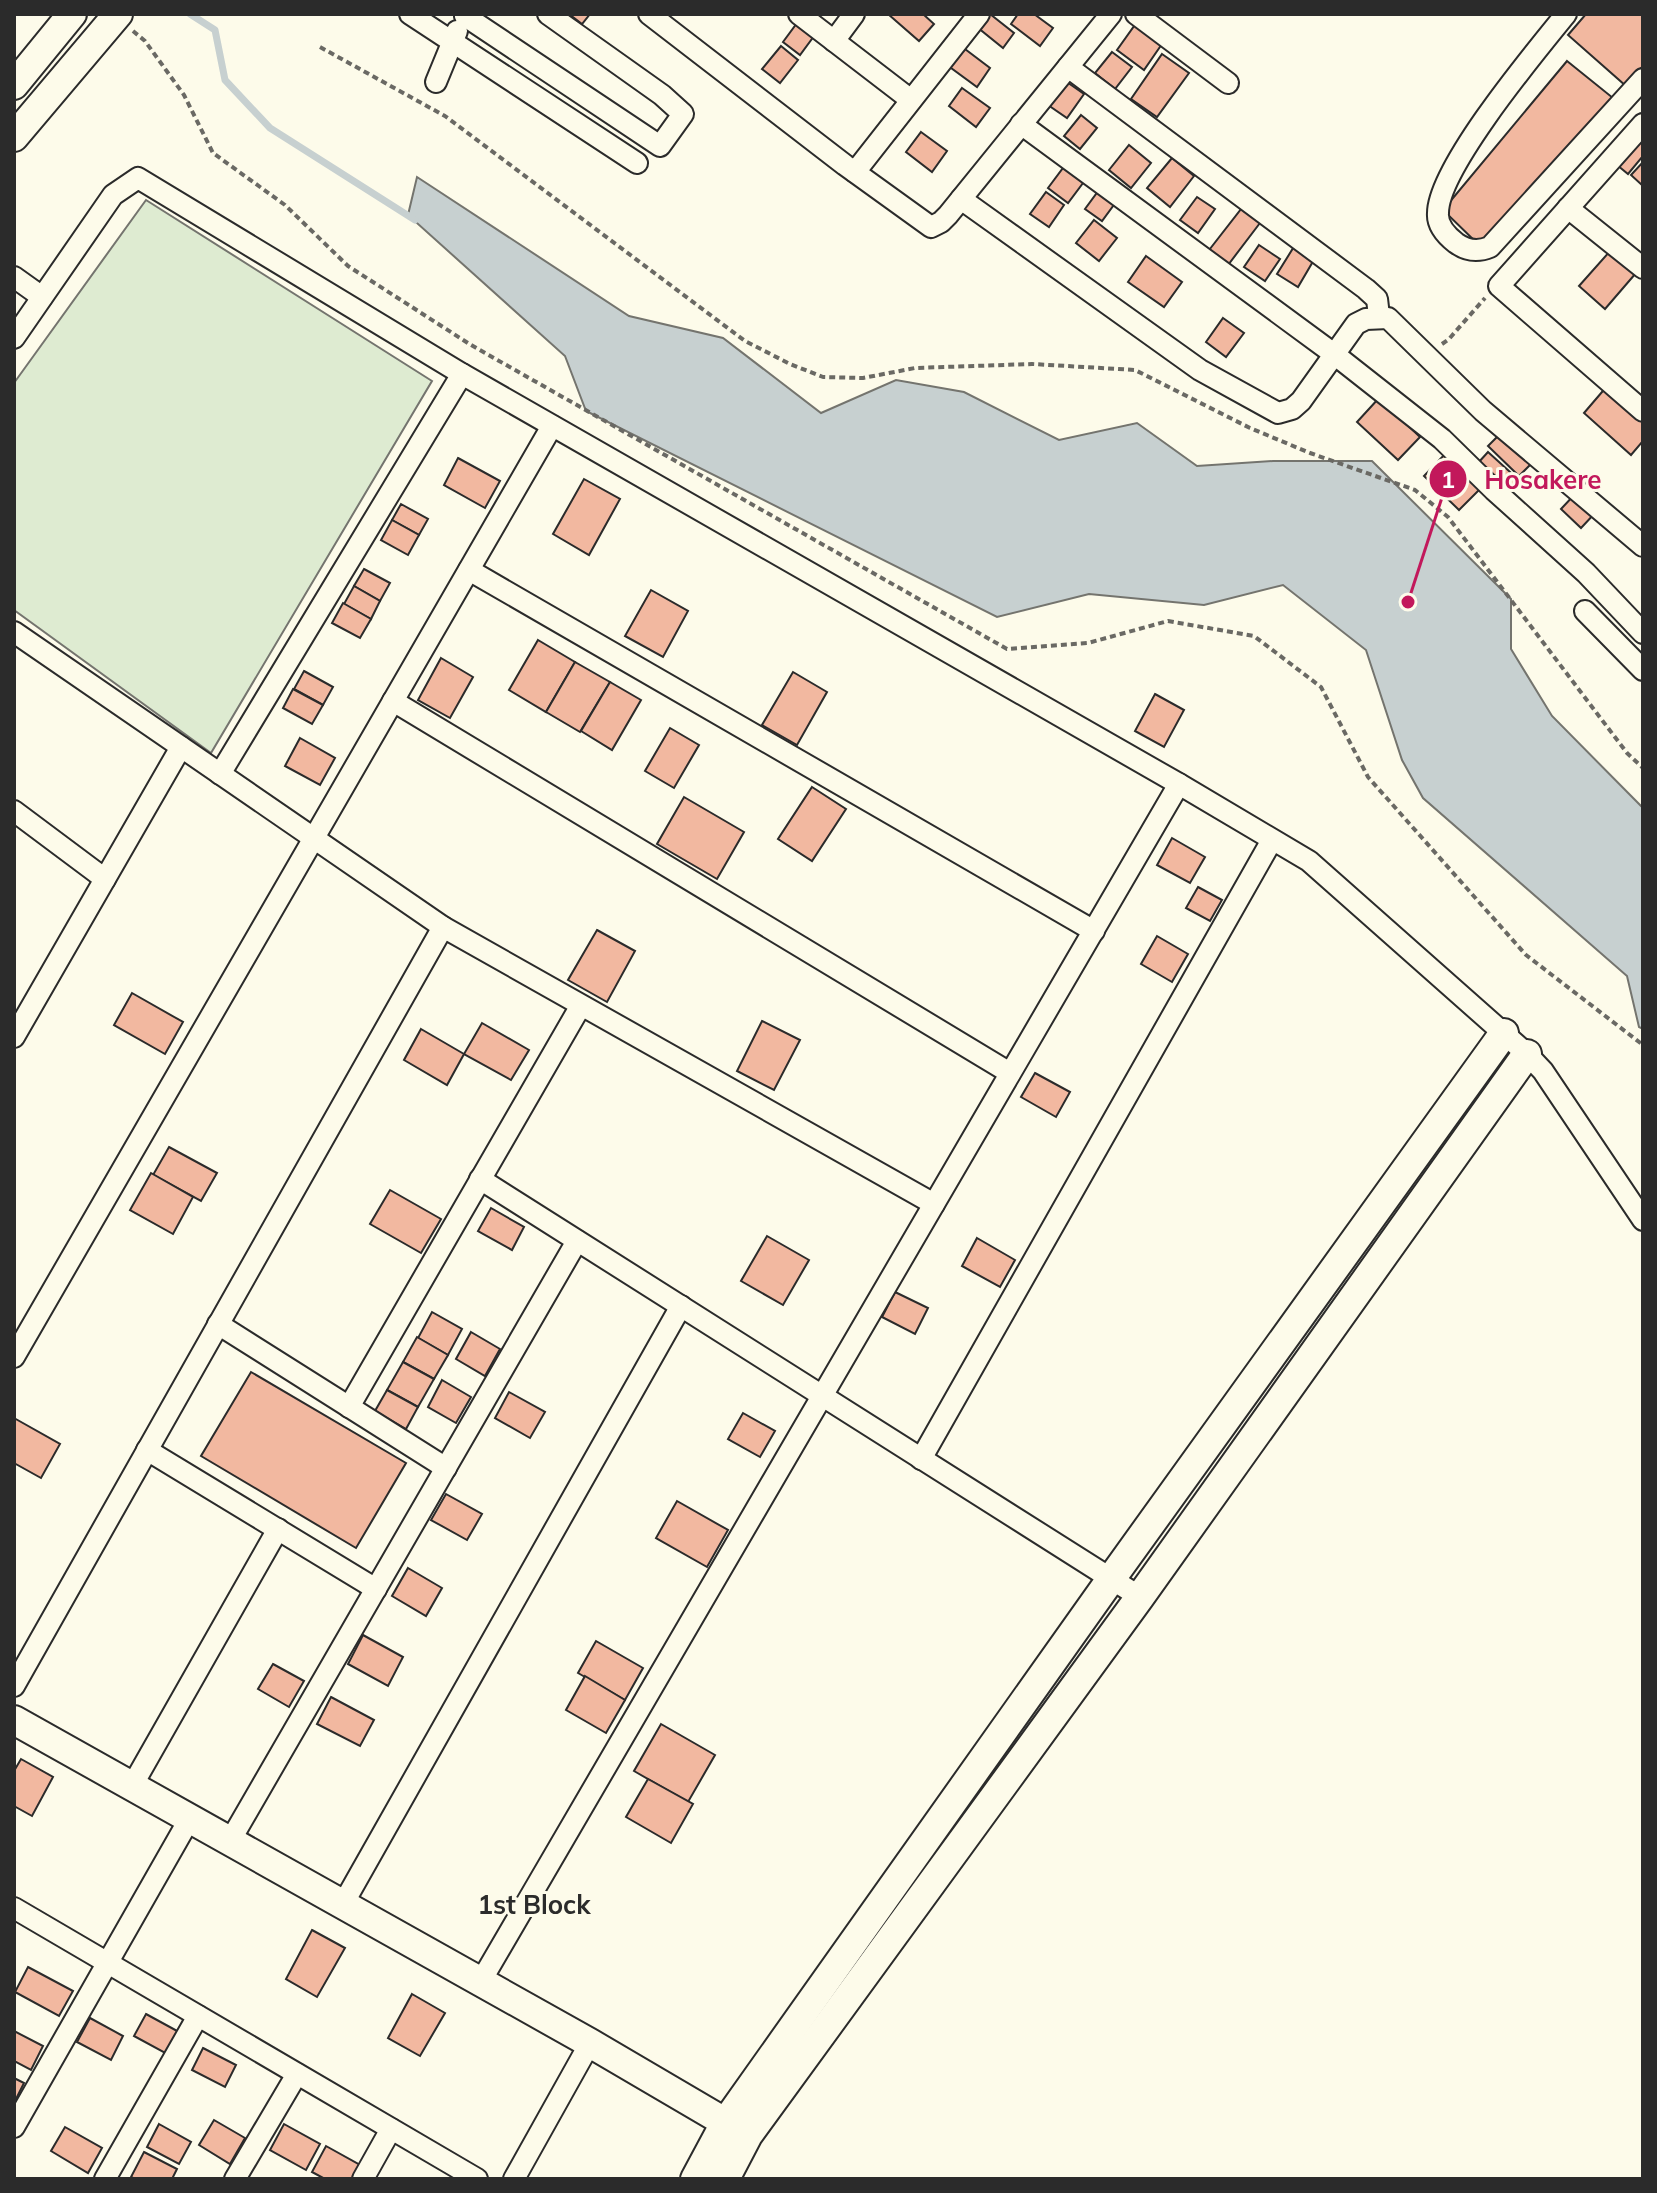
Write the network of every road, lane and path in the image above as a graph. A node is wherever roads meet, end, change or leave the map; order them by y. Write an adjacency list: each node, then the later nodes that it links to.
1 (72, 14): 20 (street)
2 (410, 14): 13 (street)
3 (548, 14): 11 (street)
4 (649, 14): 26 (street)
5 (799, 14): 14 (street)
6 (854, 14): 14 (street)
7 (979, 14): 21 (street)
8 (1111, 14): 16 (street)
9 (1136, 14): 18 (street)
10 (1566, 14): 19 (street)
11 (465, 15): 13 (street)
12 (116, 16): 24 (street); 61 (path)
13 (453, 39): 17 (street); 25 (street)
14 (834, 41): 21 (street)
15 (320, 47): 48 (path)
16 (1068, 67): 22 (street); 33 (street)
17 (436, 82)
18 (1228, 83)
19 (1641, 84)
20 (14, 85)
21 (911, 100): 26 (street)
22 (1021, 124): 27 (street); 35 (street)
23 (1643, 124): 28 (street)
24 (14, 137)
25 (637, 163)
26 (855, 172): 27 (street)
27 (961, 199): 35 (street)
28 (1568, 208): 29 (street); 31 (street)
29 (1643, 268)
30 (14, 277): 32 (street)
31 (1499, 286): 36 (path); 38 (street)
32 (42, 297): 34 (street); 37 (street)
33 (1379, 316): 35 (street); 36 (street)
34 (14, 338)
35 (1334, 354): 44 (street)
36 (1426, 354): 40 (street)
37 (462, 374): 39 (street); 49 (street)
38 (1643, 411)
39 (552, 426): 41 (street); 50 (street)
40 (1643, 546)
41 (469, 570): 46 (street); 56 (street)
42 (1585, 611): 45 (street)
43 (14, 632): 47 (street)
44 (1643, 633)
45 (1643, 670)
46 (393, 701): 52 (street); 63 (street)
47 (181, 747): 49 (street); 54 (street)
48 (1643, 768)
49 (220, 774): 52 (street)
50 (1179, 784): 53 (street); 56 (street)
51 (14, 811): 54 (street)
52 (314, 838): 55 (street); 70 (street)
53 (1272, 840): 59 (street); 74 (street)
54 (105, 879): 57 (street)
55 (443, 927): 58 (street); 69 (street)
56 (1094, 931): 63 (street)
57 (22, 1003): 60 (street)
58 (580, 1007): 64 (street); 65 (street)
59 (1504, 1033): 62 (street); 77 (street)
60 (14, 1037)
61 (1643, 1045)
62 (1527, 1054): 66 (street); 79 (street)
63 (1010, 1073): 65 (street)
64 (480, 1179): 67 (street); 72 (street)
65 (934, 1204): 71 (street)
66 (1643, 1220)
67 (577, 1241): 68 (street); 75 (street)
68 (681, 1306): 71 (street); 85 (street)
69 (218, 1324): 72 (street); 73 (street)
70 (14, 1357)
71 (822, 1396): 74 (street); 88 (street)
72 (349, 1407): 75 (street)
73 (147, 1450): 76 (street); 80 (street)
74 (921, 1459): 77 (street)
75 (446, 1468): 78 (street)
76 (278, 1529): 78 (street); 82 (street)
77 (1111, 1579): 79 (street); 94 (street)
78 (376, 1589): 84 (street)
79 (1140, 1597): 94 (street)
80 (14, 1686)
81 (14, 1720): 82 (street)
82 (132, 1786): 83 (street)
83 (190, 1818): 84 (street); 87 (street)
84 (230, 1841): 85 (street)
85 (343, 1904): 88 (street)
86 (14, 1908): 87 (street)
87 (108, 1963): 89 (street); 92 (street)
88 (481, 1981): 90 (street)
89 (198, 2016): 91 (street); 95 (street)
90 (590, 2043): 94 (street); 99 (street)
91 (297, 2074): 93 (street); 96 (street)
92 (14, 2127)
93 (391, 2129): 97 (street); 98 (street)
94 (737, 2129): 100 (street); 101 (street)
95 (105, 2179)
96 (235, 2179)
97 (363, 2179)
98 (477, 2179)
99 (514, 2179)
100 (695, 2179)
101 (725, 2179)

